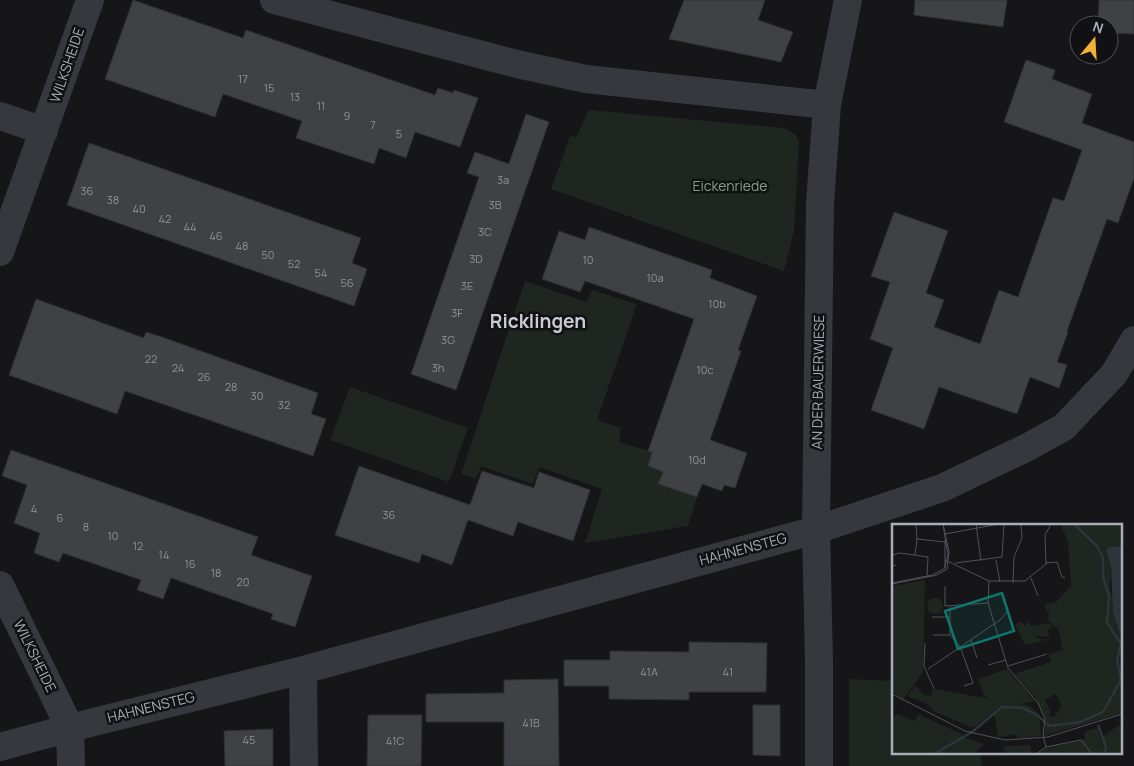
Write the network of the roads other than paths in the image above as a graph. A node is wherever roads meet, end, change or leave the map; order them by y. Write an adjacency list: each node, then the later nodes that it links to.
1 (90, 0): 6 (street, WILKSHEIDE)
2 (274, 0): 4 (street)
3 (848, 0): 4 (street, AN DER BAUERWIESE)
4 (828, 105): 9 (street, AN DER BAUERWIESE)
5 (0, 116): 6 (street)
6 (44, 131): 7 (street, WILKSHEIDE)
7 (0, 252)
8 (1134, 340): 9 (street, HAHNENSTEG)
9 (816, 530): 11 (street, HAHNENSTEG); 16 (street, AN DER BAUERWIESE)
10 (0, 585): 12 (street, WILKSHEIDE)
11 (303, 670): 12 (street, HAHNENSTEG); 15 (street)
12 (70, 728): 13 (street, HAHNENSTEG); 14 (street)
13 (0, 747)
14 (71, 766)
15 (304, 766)
16 (818, 766)

